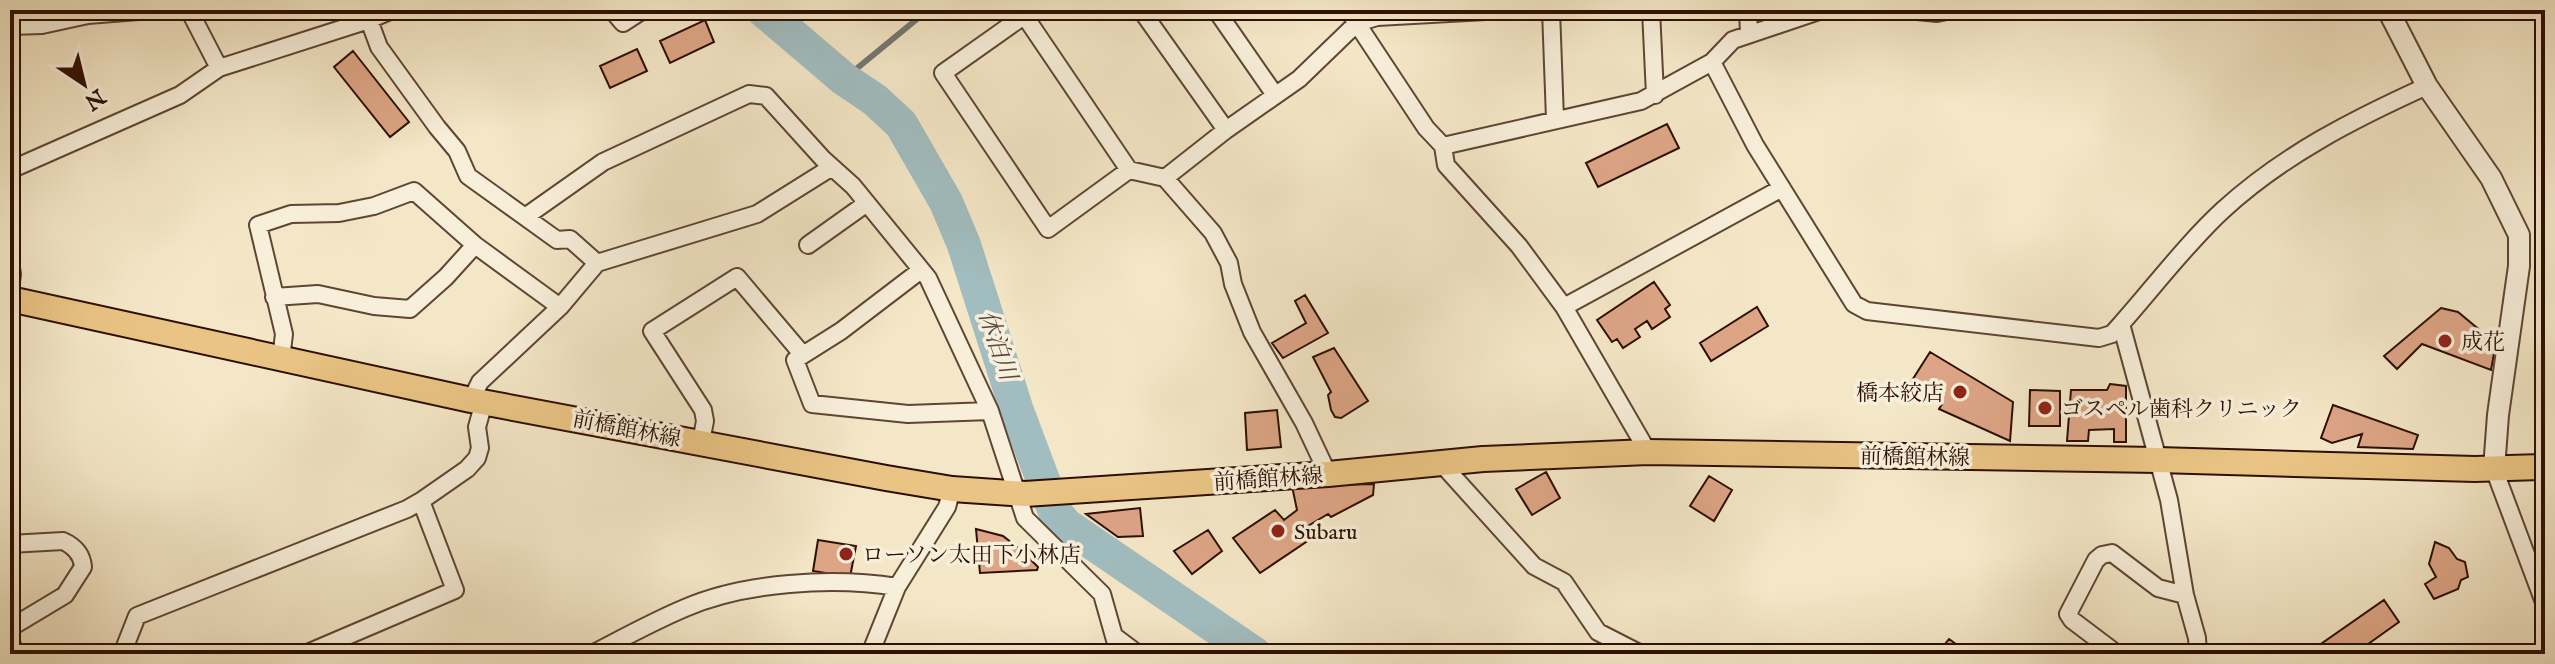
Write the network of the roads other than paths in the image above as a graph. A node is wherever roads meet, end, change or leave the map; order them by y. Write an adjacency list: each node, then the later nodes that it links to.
1 (151, 10): 19 (street)
2 (189, 10): 22 (street)
3 (392, 10): 18 (street)
4 (612, 10): 5 (street)
5 (643, 10)
6 (1141, 10): 27 (street)
7 (1216, 10): 24 (street)
8 (1504, 10): 17 (street)
9 (1551, 10): 26 (street)
10 (1651, 10): 25 (street)
11 (1748, 10): 20 (street)
12 (1822, 10): 20 (street)
13 (1907, 10): 14 (street)
14 (1951, 10)
15 (2388, 10): 23 (street)
16 (1028, 12): 31 (street); 31 (street)
17 (1352, 16): 24 (street); 28 (street)
18 (369, 20): 22 (street); 35 (street)
19 (10, 26)
20 (1749, 34): 21 (street)
21 (1712, 62): 25 (street); 33 (street)
22 (219, 68): 30 (street)
23 (2427, 86): 46 (street); 56 (street)
24 (1275, 95): 27 (street)
25 (1655, 95): 26 (street)
26 (1555, 119): 28 (street)
27 (1226, 130): 32 (street)
28 (1443, 146): 45 (street)
29 (832, 167): 34 (street); 35 (street); 39 (street)
30 (10, 170)
31 (1129, 170): 32 (street)
32 (1165, 178): 57 (street)
33 (1782, 188): 45 (street); 46 (street)
34 (867, 203): 37 (street); 40 (street)
35 (525, 217): 39 (street)
36 (475, 245): 42 (street); 42 (street); 44 (street)
37 (808, 245)
38 (10, 263): 41 (street)
39 (597, 263): 44 (street)
40 (921, 270): 47 (street); 50 (street)
41 (10, 290)
42 (274, 297): 48 (street)
43 (10, 299): 48 (main road, 前橋館林線)
44 (560, 307): 49 (street)
45 (1564, 307): 52 (street)
46 (2121, 324): 53 (street)
47 (803, 355): 50 (street); 51 (street)
48 (281, 359): 49 (main road, 前橋館林線)
49 (477, 401): 51 (main road, 前橋館林線); 60 (street)
50 (990, 411): 59 (street)
51 (701, 442): 58 (main road, 前橋館林線)
52 (1648, 452): 53 (main road, 前橋館林線); 54 (main road, 前橋館林線)
53 (2158, 460): 56 (main road, 前橋館林線); 63 (street)
54 (1441, 463): 57 (main road, 前橋館林線); 75 (street)
55 (2545, 467): 56 (main road, 前橋館林線)
56 (2494, 469): 64 (street)
57 (1328, 474): 59 (main road, 前橋館林線)
58 (952, 489): 59 (main road, 前橋館林線); 62 (street)
59 (1020, 494): 66 (street)
60 (421, 501): 69 (street); 70 (street)
61 (10, 544): 65 (street)
62 (897, 587): 71 (street); 72 (street)
63 (2185, 595): 76 (street); 77 (street)
64 (2545, 605)
65 (10, 628)
66 (1114, 636): 73 (street); 74 (street)
67 (10, 642): 68 (street)
68 (17, 654)
69 (127, 654)
70 (305, 654)
71 (592, 654)
72 (870, 654)
73 (1119, 654)
74 (1138, 654)
75 (1641, 654)
76 (2117, 654)
77 (2198, 654)

